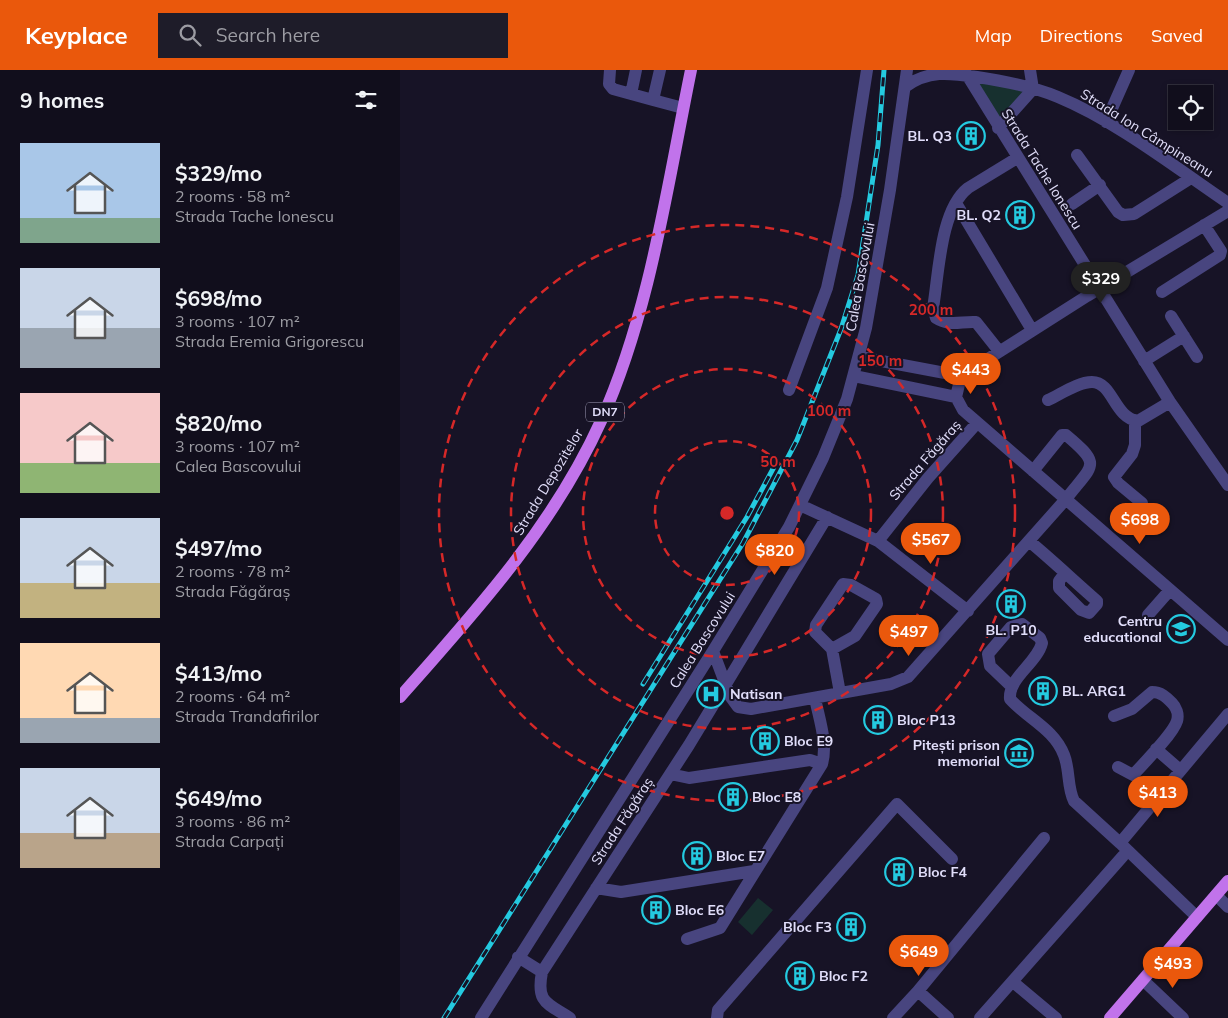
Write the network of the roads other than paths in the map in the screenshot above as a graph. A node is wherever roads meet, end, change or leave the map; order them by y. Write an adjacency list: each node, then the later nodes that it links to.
1 (610, 70): 12 (street)
2 (636, 70): 12 (street)
3 (660, 70): 13 (street)
4 (691, 70): 14 (main road, Strada Depozitelor / DN7)
5 (867, 70): 37 (street)
6 (907, 70): 10 (street, Calea Bascovului)
7 (1030, 70): 11 (street)
8 (1129, 70): 15 (street)
9 (965, 73): 10 (street, Strada Ion Câmpineanu); 11 (street, Strada Ion Câmpineanu); 16 (street, Strada Tache Ionescu)
10 (905, 87): 32 (street, Calea Bascovului)
11 (1033, 89): 15 (street, Strada Ion Câmpineanu); 16 (street)
12 (631, 94): 13 (street)
13 (653, 100): 14 (street)
14 (683, 108): 61 (main road, Strada Depozitelor / DN7)
15 (1106, 122): 19 (street, Strada Ion Câmpineanu)
16 (998, 128): 18 (street, Strada Tache Ionescu)
17 (1077, 156): 20 (street)
18 (1017, 158): 21 (street); 26 (street, Strada Tache Ionescu)
19 (1191, 178): 20 (street); 22 (street, Strada Ion Câmpineanu)
20 (1100, 185): 23 (street)
21 (956, 203): 29 (street); 31 (street)
22 (1228, 203)
23 (1072, 204)
24 (1228, 211): 25 (street)
25 (1204, 225): 26 (street); 27 (street)
26 (1100, 288): 29 (street); 34 (street, Strada Tache Ionescu)
27 (1162, 292)
28 (1171, 316): 30 (street)
29 (1032, 330): 31 (street)
30 (1184, 336): 33 (street); 34 (street)
31 (999, 351): 36 (street)
32 (860, 357): 35 (street, Calea Bascovului); 36 (street)
33 (1197, 357)
34 (1144, 361): 40 (street, Strada Tache Ionescu)
35 (854, 376): 38 (street); 47 (street, Calea Bascovului)
36 (961, 376): 38 (street)
37 (789, 390)
38 (956, 397): 42 (street)
39 (1048, 400): 41 (street)
40 (1170, 402): 41 (street); 44 (street, Strada Tache Ionescu)
41 (1135, 420): 46 (street)
42 (977, 423): 43 (street); 49 (street, Strada Făgăraș)
43 (1033, 471): 45 (street); 45 (street)
44 (1228, 485)
45 (1066, 499): 50 (street); 52 (street)
46 (1142, 503)
47 (800, 505): 48 (street); 57 (street, Calea Bascovului)
48 (827, 517): 49 (street); 58 (street, Strada Făgăraș)
49 (878, 541): 53 (street)
50 (1029, 541): 51 (street); 53 (street)
51 (1065, 573)
52 (1170, 590): 54 (street); 55 (street)
53 (968, 611): 60 (street)
54 (1148, 615)
55 (1228, 640)
56 (832, 649): 56 (street); 60 (street)
57 (714, 651): 58 (street); 81 (street, Calea Bascovului)
58 (726, 685): 62 (street); 69 (street, Strada Făgăraș)
59 (1012, 687): 59 (street); 71 (street)
60 (840, 693): 62 (street)
61 (400, 697)
62 (815, 698): 66 (street)
63 (1228, 714): 68 (street)
64 (1114, 716): 65 (street)
65 (1156, 749): 67 (street); 68 (street)
66 (822, 764): 69 (street); 74 (street)
67 (1118, 767)
68 (1180, 769): 71 (street)
69 (670, 774): 76 (street, Strada Făgăraș)
70 (1044, 838): 85 (street)
71 (1120, 843): 79 (street)
72 (1123, 856): 84 (street)
73 (952, 859): 88 (street)
74 (754, 871): 76 (street); 80 (street)
75 (1228, 881): 77 (main road)
76 (596, 888): 82 (street, Strada Făgăraș)
77 (1216, 895): 78 (street); 79 (main road)
78 (1228, 907)
79 (1197, 917): 83 (main road)
80 (687, 939)
81 (518, 957): 82 (street); 86 (street, Calea Bascovului)
82 (542, 972): 87 (street, Strada Făgăraș)
83 (1143, 980): 93 (main road); 94 (street)
84 (1013, 982): 91 (street); 92 (street)
85 (918, 990): 89 (street); 90 (street)
86 (481, 1018)
87 (570, 1018)
88 (717, 1018)
89 (893, 1018)
90 (948, 1018)
91 (980, 1018)
92 (1056, 1018)
93 (1110, 1018)
94 (1183, 1018)

